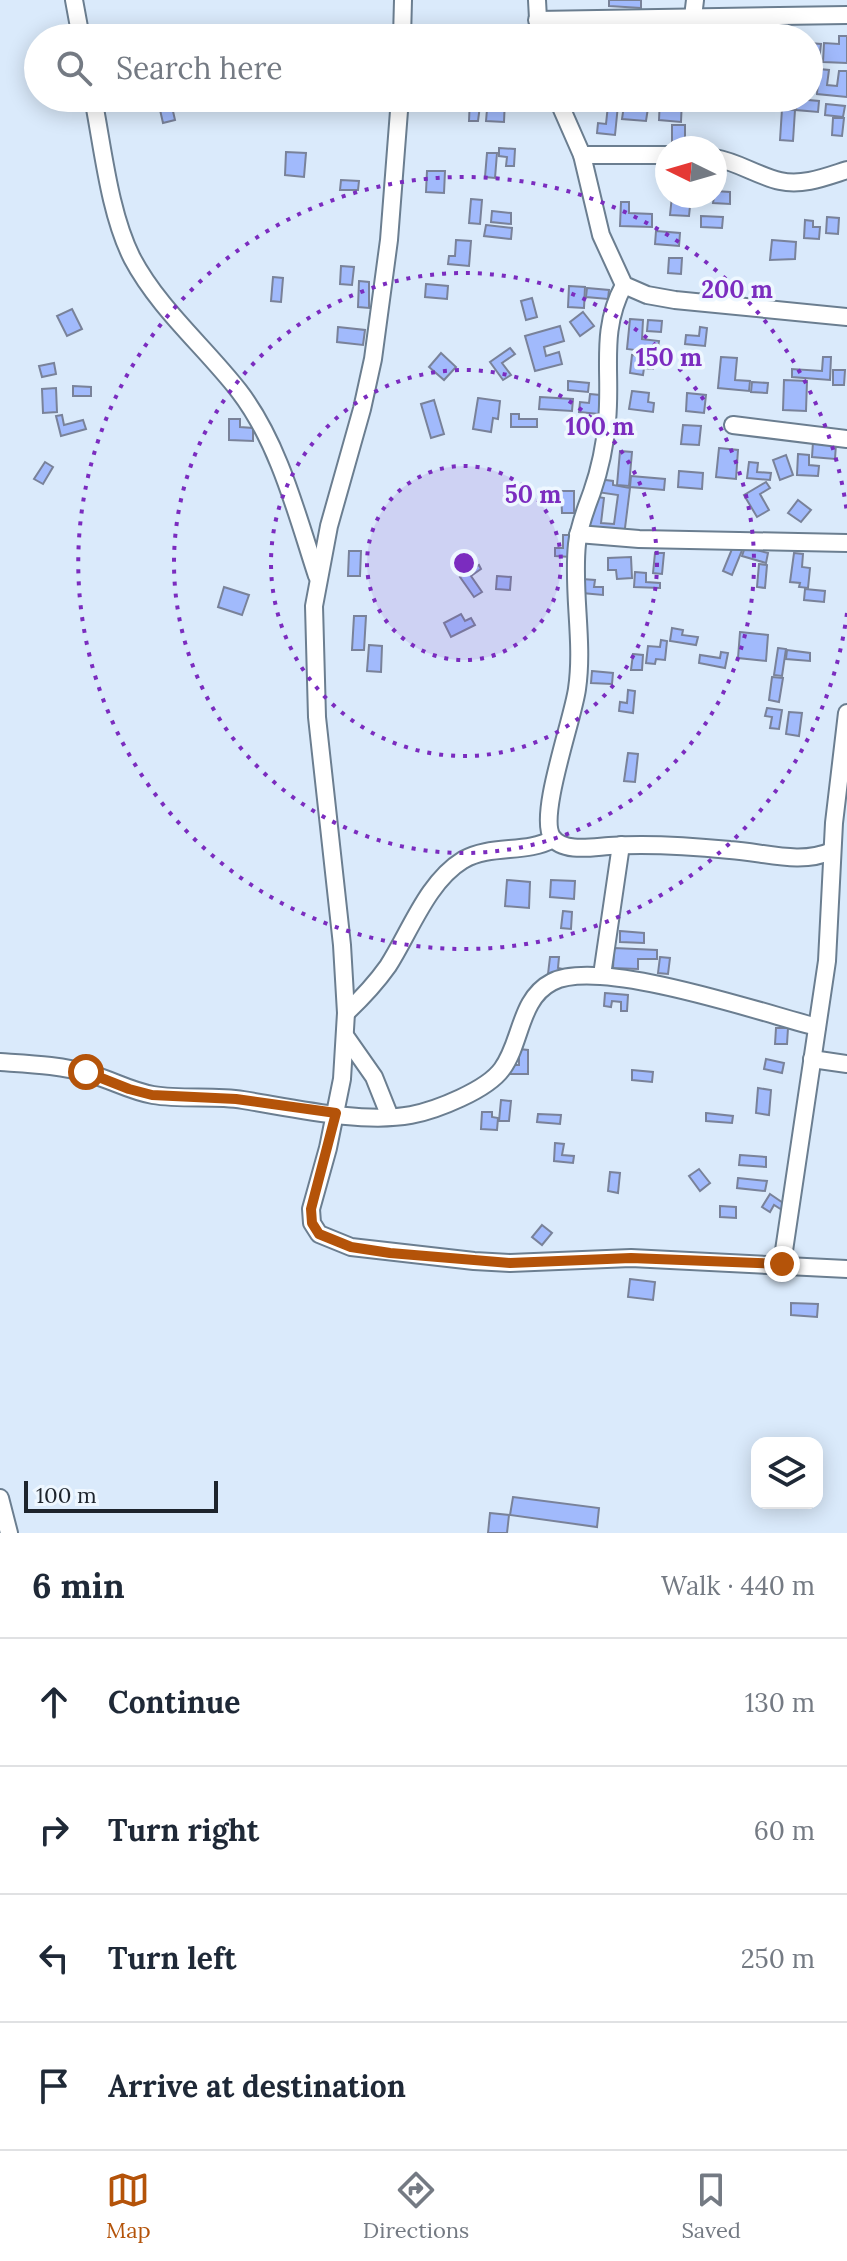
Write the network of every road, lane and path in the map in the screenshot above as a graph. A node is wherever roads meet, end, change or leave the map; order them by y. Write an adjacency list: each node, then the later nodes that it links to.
1 (74, 0): 7 (street)
2 (403, 0): 8 (street)
3 (537, 0): 6 (street)
4 (694, 8): 5 (street); 6 (street)
5 (847, 15)
6 (537, 20): 9 (street)
7 (78, 24)
8 (402, 24)
9 (537, 24)
10 (96, 112): 23 (street)
11 (399, 112): 23 (street)
12 (563, 112): 13 (street)
13 (582, 155): 14 (street); 17 (street)
14 (655, 155)
15 (727, 161): 16 (street)
16 (847, 170)
17 (624, 285): 18 (street); 21 (street)
18 (847, 317)
19 (733, 425): 20 (street)
20 (847, 439)
21 (578, 534): 22 (street); 25 (street)
22 (847, 543)
23 (318, 578): 29 (street)
24 (847, 713): 27 (street)
25 (553, 839): 26 (street); 29 (street)
26 (621, 845): 27 (street); 28 (street)
27 (832, 851): 30 (street)
28 (602, 975): 30 (street); 36 (street)
29 (346, 1013): 31 (street)
30 (817, 1027): 32 (street)
31 (346, 1037): 35 (street); 36 (street)
32 (812, 1059): 34 (street); 37 (street)
33 (0, 1062): 35 (street)
34 (847, 1064)
35 (336, 1113): 36 (street); 37 (street)
36 (390, 1117)
37 (782, 1264): 38 (street)
38 (847, 1269)
39 (0, 1498): 40 (street)
40 (9, 1533)

